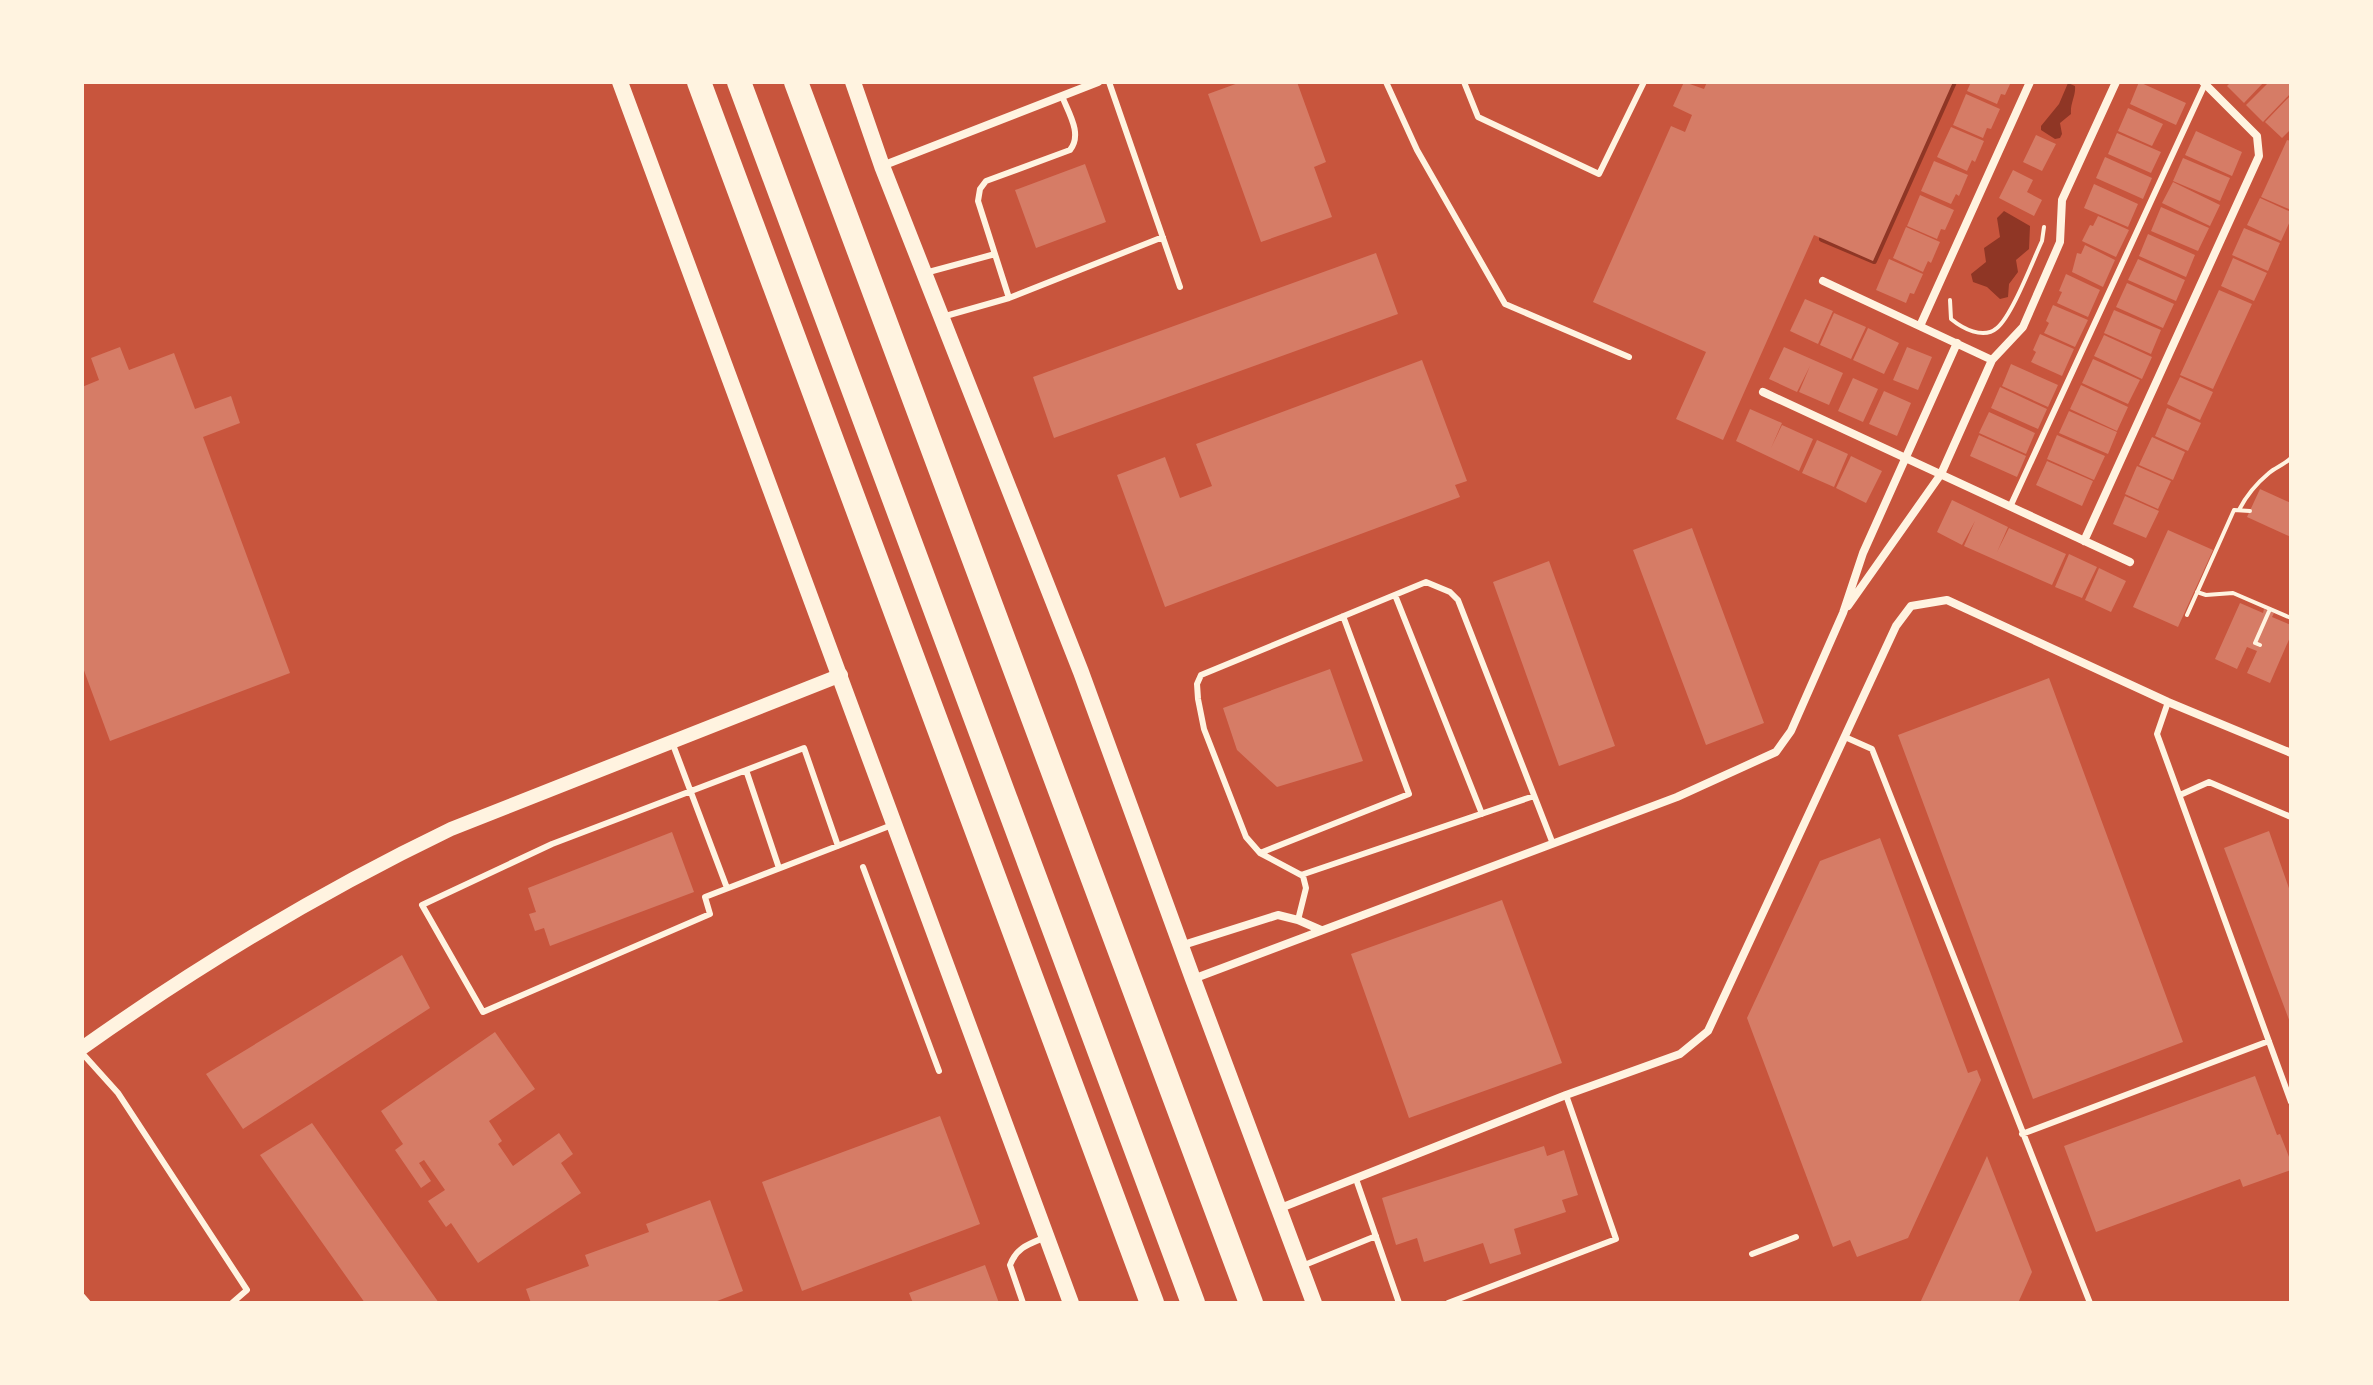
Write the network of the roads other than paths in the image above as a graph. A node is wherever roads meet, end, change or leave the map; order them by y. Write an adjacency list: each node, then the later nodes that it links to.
1 (620, 82): 36 (main road)
2 (699, 82): 77 (highway)
3 (739, 82): 78 (highway)
4 (796, 82): 79 (highway)
5 (853, 82): 15 (main road)
6 (1098, 82): 14 (street)
7 (1109, 82): 16 (lane)
8 (1464, 82): 9 (lane)
9 (1644, 82)
10 (2030, 82): 23 (street)
11 (2116, 82): 26 (street)
12 (1388, 83): 25 (lane)
13 (2204, 83): 30 (lane); 31 (street)
14 (1062, 96): 15 (street); 17 (lane)
15 (882, 166): 18 (main road)
16 (1163, 237): 20 (lane); 21 (lane)
17 (995, 254): 18 (lane); 21 (lane)
18 (924, 273): 22 (main road)
19 (1823, 281): 23 (street)
20 (1180, 287)
21 (1009, 298): 22 (lane)
22 (942, 317): 57 (main road)
23 (1920, 326): 24 (street)
24 (1957, 343): 26 (street); 28 (street)
25 (1629, 357)
26 (1992, 360): 29 (street)
27 (1763, 392): 28 (street)
28 (1905, 457): 29 (street); 34 (street)
29 (1941, 474): 30 (street); 34 (street)
30 (2010, 507): 31 (street)
31 (2084, 541): 32 (street)
32 (2130, 562)
33 (1395, 595): 35 (lane); 44 (lane); 45 (lane)
34 (1843, 613): 48 (street)
35 (1343, 616): 50 (lane); 50 (lane)
36 (841, 675): 39 (street); 47 (main road)
37 (2168, 702): 38 (street); 40 (street); 43 (lane)
38 (1845, 737): 62 (street); 64 (lane)
39 (672, 742): 42 (lane); 60 (street)
40 (2291, 753)
41 (746, 770): 42 (lane); 49 (lane); 52 (lane)
42 (690, 791): 54 (lane); 54 (lane)
43 (2180, 795): 46 (lane); 59 (lane)
44 (1534, 796): 45 (lane); 48 (lane)
45 (1482, 814): 53 (lane)
46 (2291, 817)
47 (895, 824): 49 (lane); 68 (main road)
48 (1553, 844): 56 (street)
49 (838, 846): 52 (lane)
50 (1260, 853): 53 (lane)
51 (863, 867): 61 (lane)
52 (779, 868): 54 (lane)
53 (1301, 875): 55 (lane)
54 (727, 888)
55 (1298, 920): 56 (street); 57 (street)
56 (1322, 930): 58 (street)
57 (1180, 946): 58 (main road)
58 (1193, 979): 66 (main road)
59 (2269, 1041): 63 (lane); 64 (lane)
60 (82, 1050): 74 (lane)
61 (939, 1071)
62 (1566, 1095): 65 (street); 82 (lane)
63 (2291, 1102)
64 (2022, 1134): 83 (lane)
65 (1356, 1179): 66 (street); 67 (lane)
66 (1278, 1209): 71 (main road)
67 (1376, 1236): 71 (lane); 81 (lane)
68 (1046, 1237): 75 (lane); 76 (main road)
69 (1796, 1237): 70 (lane)
70 (1752, 1254)
71 (1300, 1267): 80 (main road)
72 (82, 1296): 73 (lane)
73 (88, 1303)
74 (232, 1303)
75 (1023, 1303)
76 (1071, 1303)
77 (1152, 1303)
78 (1193, 1303)
79 (1251, 1303)
80 (1314, 1303)
81 (1399, 1303)
82 (1448, 1303)
83 (2090, 1303)

